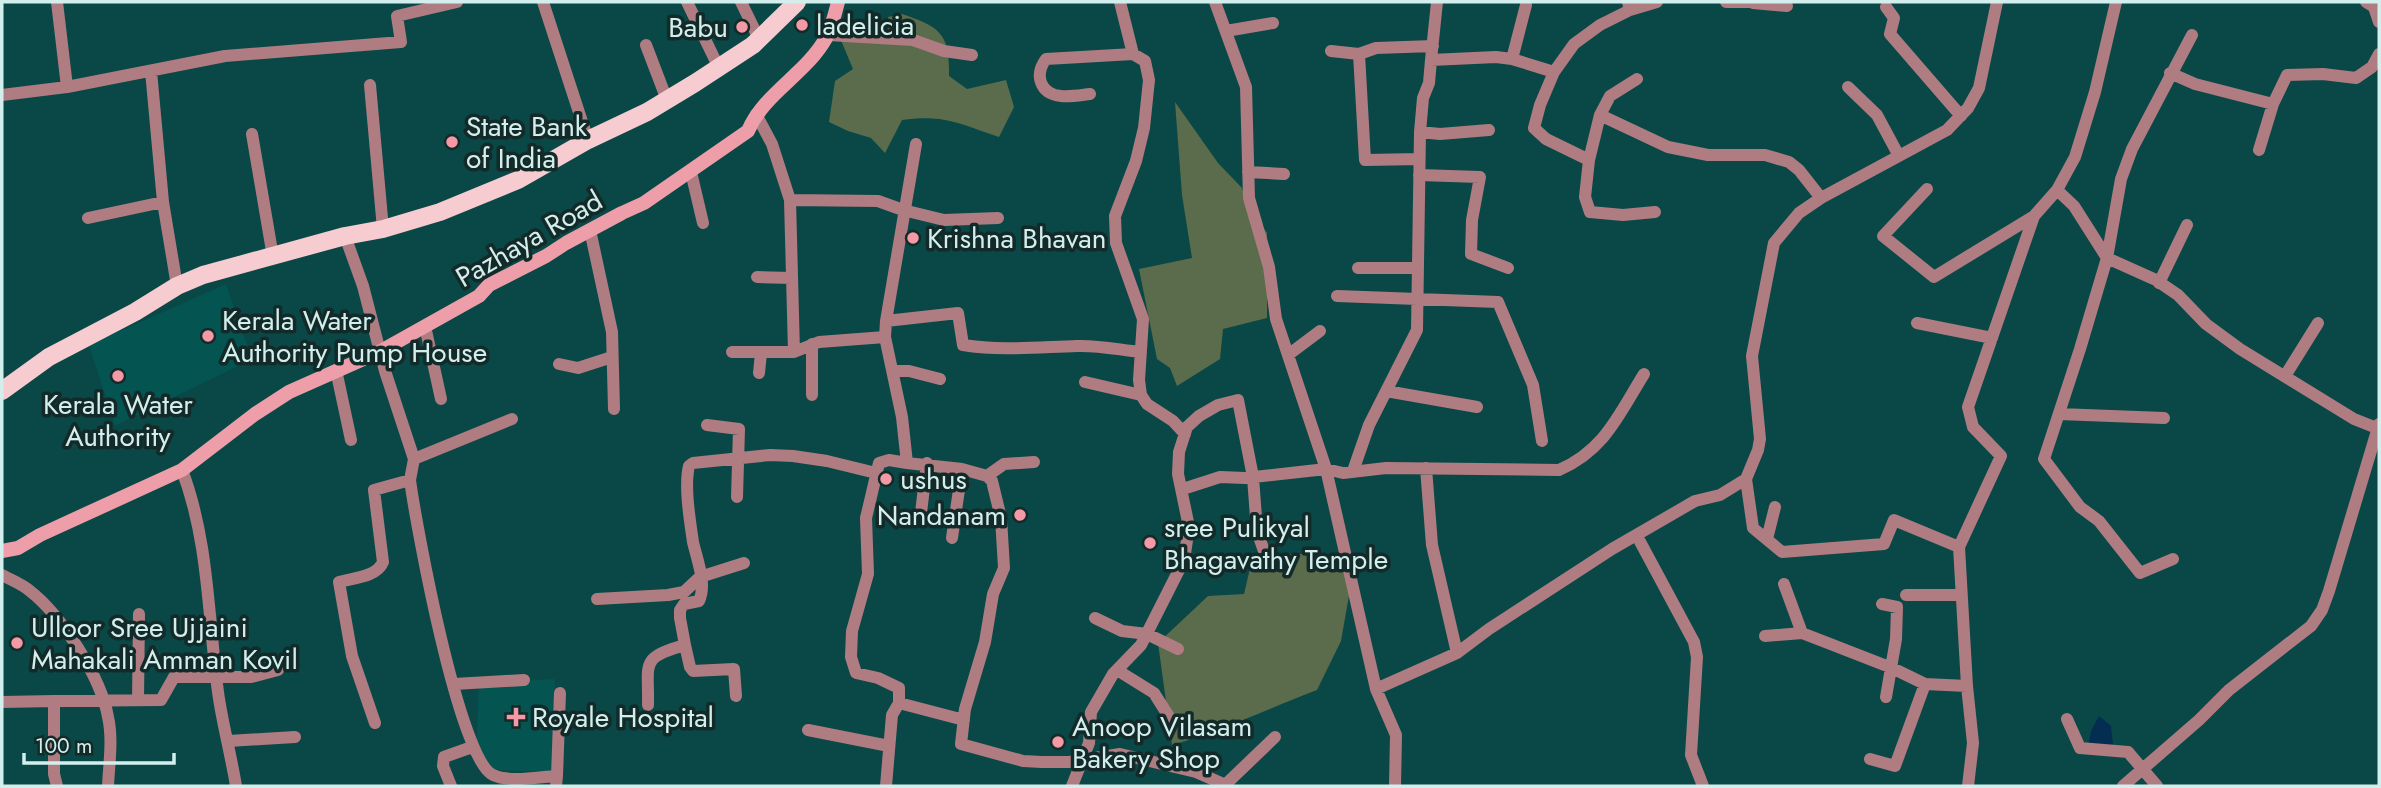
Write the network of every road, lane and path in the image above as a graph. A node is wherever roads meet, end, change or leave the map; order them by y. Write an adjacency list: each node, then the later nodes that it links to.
1 (57, 2): 42 (street)
2 (457, 2): 37 (street)
3 (543, 2): 54 (street)
4 (687, 2): 36 (street)
5 (741, 2): 26 (street)
6 (797, 2): 26 (main road)
7 (838, 2): 24 (street, Pazhaya Road)
8 (1121, 2): 30 (street)
9 (1216, 2): 23 (street)
10 (1437, 2): 28 (street)
11 (1657, 2): 18 (street)
12 (1726, 2): 13 (street)
13 (1753, 2): 19 (street)
14 (1997, 2): 50 (street)
15 (2116, 2): 65 (street)
16 (2365, 2): 21 (street)
17 (1526, 5): 34 (street)
18 (1629, 6): 38 (street)
19 (1787, 6)
20 (1886, 7): 50 (street)
21 (2379, 22)
22 (1273, 23): 23 (street)
23 (1226, 31): 61 (street)
24 (828, 35): 33 (street); 48 (street, Pazhaya Road)
25 (2192, 35): 39 (street)
26 (760, 39): 36 (main road)
27 (646, 45): 46 (street)
28 (1433, 46): 31 (street); 35 (street)
29 (1331, 51): 31 (street)
30 (1133, 54): 44 (street); 101 (street)
31 (1359, 54): 58 (street)
32 (2379, 54): 47 (street)
33 (972, 55)
34 (1512, 59): 35 (street); 38 (street)
35 (1431, 60): 52 (street)
36 (719, 68): 46 (main road)
37 (151, 71): 42 (street); 68 (street)
38 (1554, 72): 59 (street)
39 (2170, 73): 47 (street); 80 (street)
40 (1637, 79): 49 (street)
41 (370, 85): 76 (street)
42 (67, 87): 45 (street)
43 (1848, 87): 57 (street)
44 (1090, 94)
45 (2, 95)
46 (667, 100): 54 (main road)
47 (2273, 104): 56 (street)
48 (755, 114): 60 (street, Pazhaya Road); 67 (street)
49 (1600, 116): 59 (street); 66 (street)
50 (1961, 116): 57 (street)
51 (1489, 130): 52 (street)
52 (1420, 132): 58 (street)
53 (252, 134): 79 (street)
54 (588, 141): 76 (main road)
55 (916, 144): 69 (street)
56 (2259, 150)
57 (1899, 156): 66 (street)
58 (1419, 159): 63 (street)
59 (1588, 160): 70 (street)
60 (691, 172): 74 (street); 77 (street, Pazhaya Road)
61 (1248, 172): 62 (street); 103 (street)
62 (1284, 174)
63 (1419, 175): 82 (street); 83 (street)
64 (1927, 188): 71 (street)
65 (2057, 190): 71 (street); 80 (street)
66 (1821, 198): 141 (street)
67 (790, 200): 69 (street); 85 (street)
68 (163, 202): 72 (street); 87 (street)
69 (903, 211): 73 (street); 90 (street)
70 (1655, 212)
71 (2034, 216): 96 (street)
72 (88, 218)
73 (998, 218)
74 (703, 223)
75 (2187, 225): 86 (street)
76 (383, 229): 78 (main road)
77 (590, 230): 93 (street, Pazhaya Road); 104 (street)
78 (345, 236): 79 (main road); 98 (street)
79 (272, 257): 87 (main road)
80 (2107, 258): 86 (street); 120 (street)
81 (1358, 268): 82 (street)
82 (1417, 268): 89 (street)
83 (1508, 268)
84 (757, 277): 85 (street)
85 (792, 278): 100 (street)
86 (2160, 283): 110 (street)
87 (177, 286): 113 (main road)
88 (1337, 296): 89 (street)
89 (1416, 300): 114 (street); 127 (street)
90 (886, 321): 95 (street); 101 (street)
91 (1916, 323): 96 (street)
92 (2318, 323): 110 (street)
93 (425, 326): 98 (street, Pazhaya Road); 117 (street)
94 (1320, 331): 103 (street)
95 (885, 337): 97 (street); 107 (street)
96 (1992, 338): 150 (street)
97 (812, 344): 100 (street); 116 (street)
98 (379, 352): 106 (street, Pazhaya Road); 129 (street)
99 (732, 352): 102 (street)
100 (794, 352): 102 (street)
101 (1141, 352): 115 (street)
102 (761, 353): 108 (street)
103 (1288, 355): 135 (street)
104 (612, 357): 105 (street); 119 (street)
105 (559, 364)
106 (336, 370): 126 (street); 136 (street, Pazhaya Road)
107 (892, 371): 111 (street); 131 (street)
108 (759, 373)
109 (1644, 374): 134 (street)
110 (2285, 376): 124 (street)
111 (940, 379)
112 (1085, 382): 115 (street)
113 (4, 384)
114 (1386, 391): 118 (street); 137 (street)
115 (1141, 395): 125 (street)
116 (812, 396)
117 (441, 399)
118 (1477, 407)
119 (614, 409)
120 (2059, 414): 121 (street); 153 (street)
121 (2164, 418)
122 (512, 419): 129 (street)
123 (707, 425): 128 (street)
124 (2379, 427): 200 (street)
125 (1185, 433): 140 (street); 143 (street)
126 (351, 440)
127 (1542, 441)
128 (740, 458): 138 (street); 144 (street); 156 (street)
129 (414, 459): 142 (street)
130 (1034, 462): 139 (street)
131 (907, 463): 132 (street); 138 (street)
132 (927, 463): 133 (street); 146 (street)
133 (962, 468): 139 (street); 148 (street)
134 (1426, 468): 137 (street); 169 (street)
135 (1326, 469): 137 (street); 140 (street); 178 (street)
136 (182, 470): 151 (street, Pazhaya Road); 173 (street)
137 (1353, 471)
138 (876, 473): 186 (street)
139 (987, 476): 189 (street)
140 (1253, 477): 143 (street); 152 (street)
141 (1746, 479): 147 (street); 149 (street)
142 (410, 480): 175 (street); 190 (street)
143 (1183, 489): 165 (street)
144 (737, 497)
145 (1775, 507): 149 (street)
146 (920, 521)
147 (1637, 536): 169 (street); 210 (street)
148 (952, 538)
149 (1766, 539): 150 (street)
150 (1959, 547): 159 (street)
151 (2, 551)
152 (1265, 554)
153 (2173, 559)
154 (744, 563): 156 (street)
155 (2, 575): 182 (street)
156 (700, 577): 160 (street); 167 (street)
157 (1784, 584): 164 (street)
158 (1906, 595): 159 (street)
159 (1961, 595): 177 (street)
160 (597, 599)
161 (1882, 604): 170 (street)
162 (139, 614): 183 (street)
163 (1095, 618): 165 (street)
164 (1802, 632): 166 (street); 170 (street)
165 (1147, 635): 168 (street); 172 (street)
166 (1765, 636)
167 (685, 645): 180 (street); 187 (street)
168 (1178, 649)
169 (1457, 653): 178 (street)
170 (1892, 668): 176 (street); 181 (street)
171 (278, 670): 173 (street)
172 (1117, 670): 191 (street); 199 (street)
173 (216, 678): 183 (street); 195 (street)
174 (524, 680): 175 (street)
175 (454, 684): 197 (street)
176 (1925, 684): 177 (street); 198 (street)
177 (1967, 686): 211 (street)
178 (1377, 689): 209 (street)
179 (560, 693): 201 (street)
180 (736, 696)
181 (1886, 697)
182 (103, 699): 183 (street); 184 (street); 204 (street)
183 (138, 700)
184 (54, 701): 185 (street); 203 (street)
185 (2, 702)
186 (899, 704): 189 (street); 196 (street)
187 (648, 705)
188 (2067, 719): 200 (street)
189 (964, 720): 199 (street)
190 (375, 723)
191 (1173, 723)
192 (808, 730): 196 (street)
193 (295, 737): 195 (street)
194 (1275, 737): 202 (street)
195 (229, 741): 205 (street)
196 (889, 746): 207 (street)
197 (472, 747): 201 (street); 206 (street)
198 (1870, 759)
199 (1084, 760): 202 (street); 208 (street)
200 (2142, 770): 212 (street); 213 (street)
201 (557, 781)
202 (1227, 785)
203 (57, 786)
204 (107, 786)
205 (236, 786)
206 (450, 786)
207 (886, 786)
208 (1072, 786)
209 (1395, 786)
210 (1703, 786)
211 (1968, 786)
212 (2123, 786)
213 (2157, 786)

